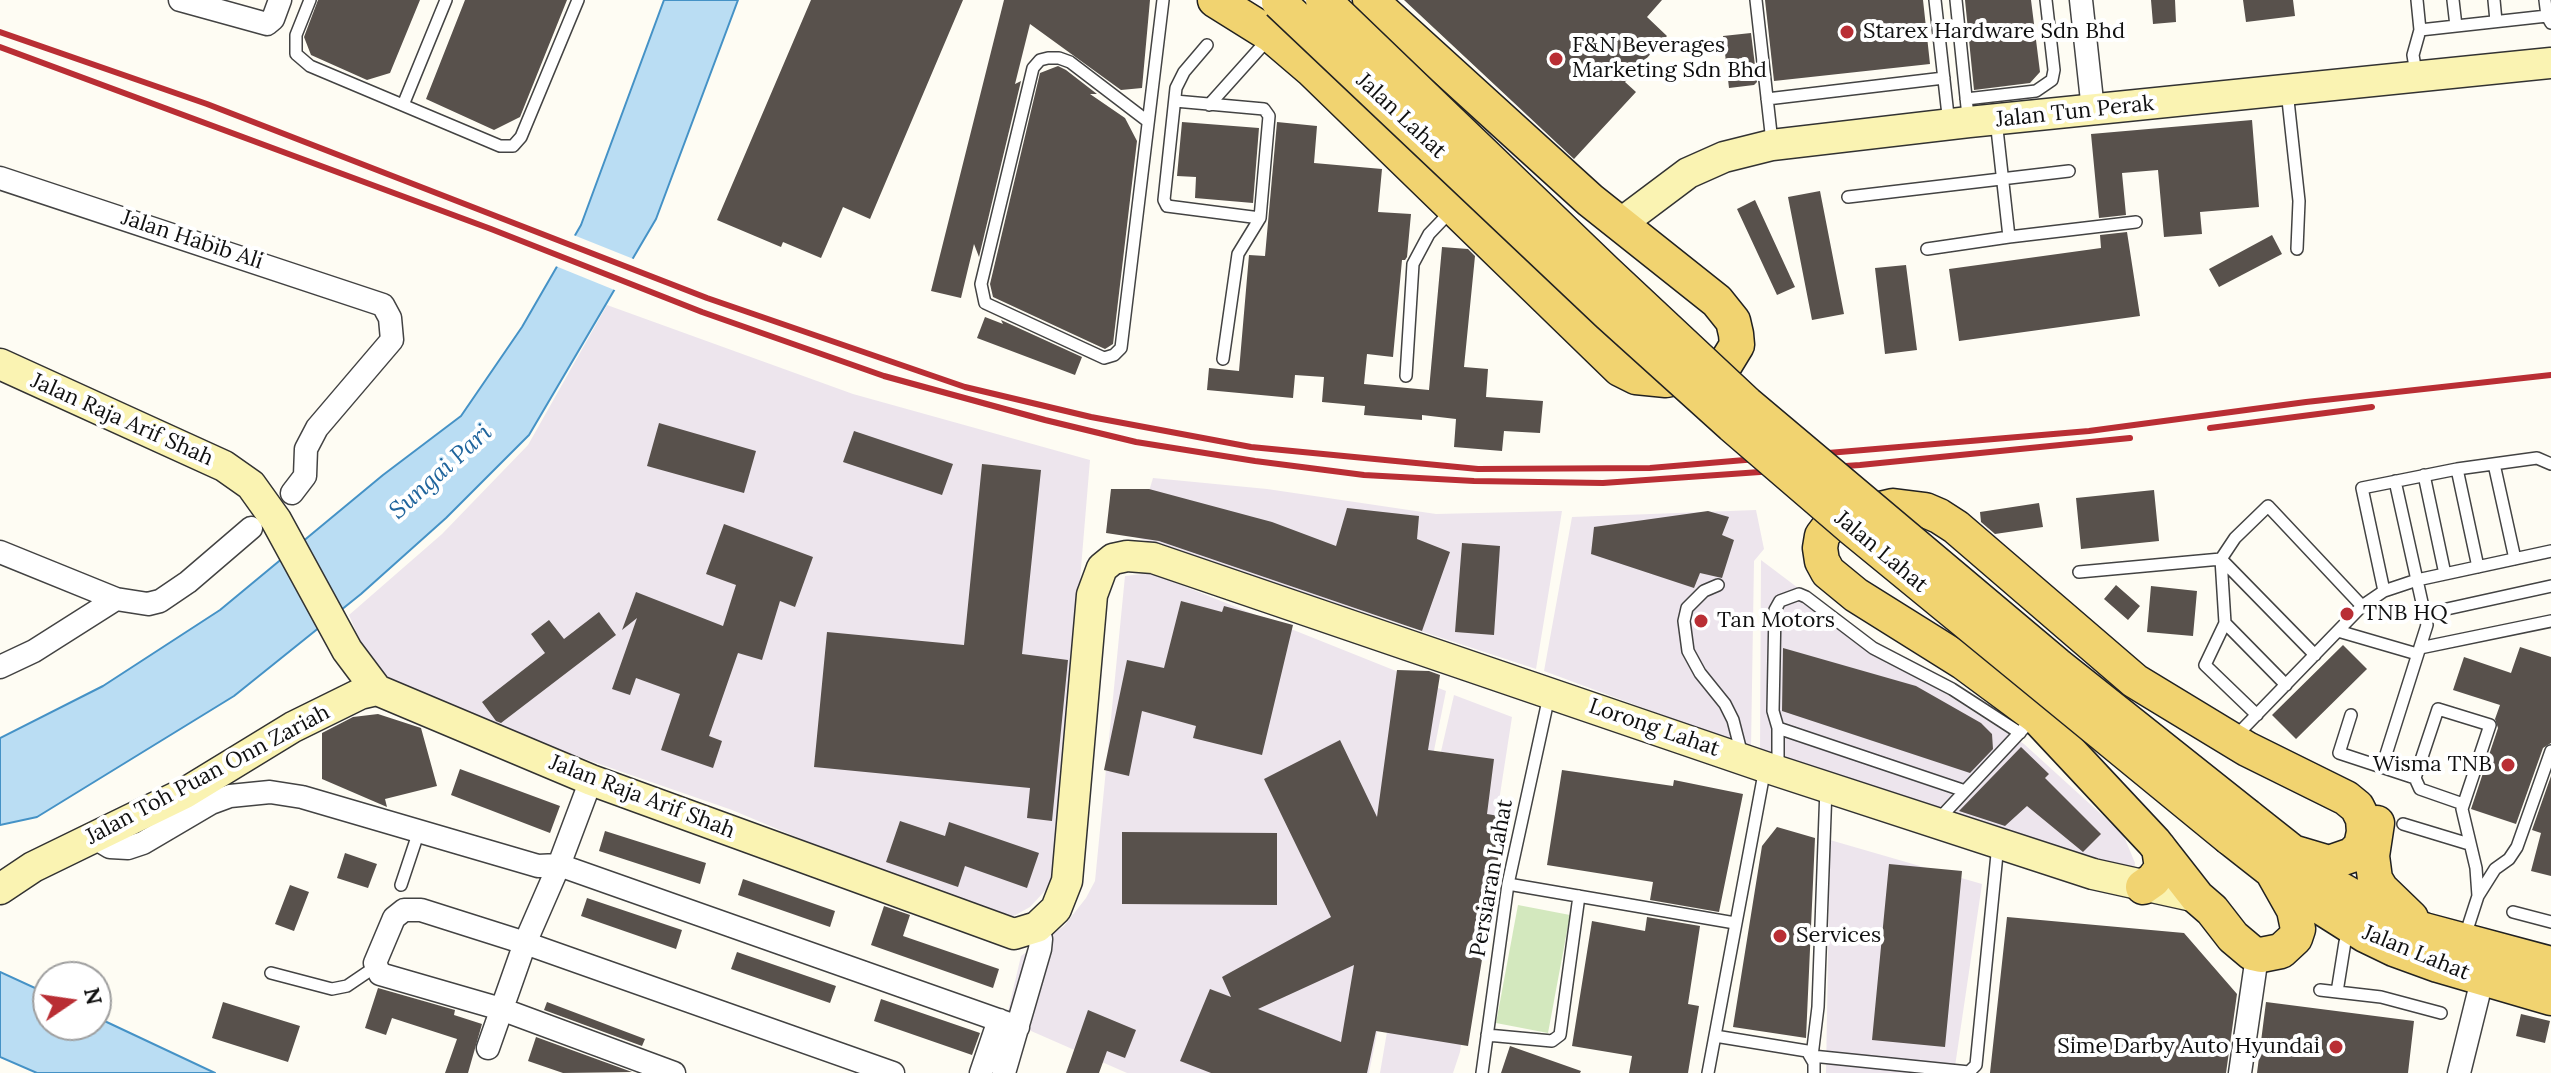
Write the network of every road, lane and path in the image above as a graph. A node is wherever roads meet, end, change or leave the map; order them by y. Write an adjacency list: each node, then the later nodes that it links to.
1 (180, 0): 2 (street)
2 (280, 0)
3 (310, 0): 32 (lane)
4 (446, 0): 32 (lane)
5 (578, 0): 32 (lane)
6 (1163, 0): 36 (lane)
7 (1215, 0): 24 (main road)
8 (1323, 0): 96 (main road, Jalan Lahat, bridge)
9 (1370, 0): 45 (main road)
10 (1756, 0): 30 (lane)
11 (1935, 0): 27 (lane)
12 (1956, 0): 35 (lane)
13 (2046, 0): 35 (lane)
14 (2081, 0): 34 (street)
15 (2417, 0): 23 (lane)
16 (2453, 0): 22 (lane)
17 (2494, 0): 21 (lane)
18 (2545, 0): 20 (lane)
19 (1279, 1): 96 (main road, Jalan Lahat, bridge)
20 (2549, 20): 21 (lane)
21 (2496, 21): 22 (lane)
22 (2456, 26): 23 (lane)
23 (2420, 30): 28 (lane)
24 (1271, 35): 33 (lane); 42 (main road)
25 (1207, 45): 31 (lane)
26 (2551, 63): 28 (street, Jalan Tun Perak)
27 (1944, 78): 30 (lane); 35 (lane)
28 (2416, 78): 29 (street, Jalan Tun Perak)
29 (2287, 90): 34 (street, Jalan Tun Perak); 48 (lane)
30 (1767, 99): 37 (lane)
31 (1175, 101): 33 (lane); 43 (lane)
32 (403, 105)
33 (1209, 105): 43 (lane)
34 (2093, 110): 35 (street, Jalan Tun Perak)
35 (1970, 116): 37 (street, Jalan Tun Perak); 40 (lane)
36 (1146, 120): 36 (lane)
37 (1772, 145): 45 (street, Jalan Tun Perak)
38 (2069, 171): 40 (lane)
39 (0, 178): 57 (street, Jalan Habib Ali)
40 (2002, 179): 41 (lane); 46 (lane)
41 (1848, 197)
42 (1455, 208): 45 (main road); 51 (lane)
43 (1260, 218): 49 (lane)
44 (2136, 222): 46 (lane)
45 (1620, 224)
46 (2009, 237): 47 (lane)
47 (1927, 249)
48 (2297, 249)
49 (1223, 359)
50 (0, 364): 80 (street, Jalan Raja Arif Shah)
51 (1406, 376)
52 (2494, 464): 53 (lane); 54 (lane); 62 (lane)
53 (2551, 464)
54 (2457, 469): 55 (lane); 63 (lane)
55 (2424, 475): 56 (lane); 65 (lane)
56 (2395, 481): 66 (lane); 69 (lane)
57 (292, 493)
58 (251, 528): 70 (street)
59 (2551, 551): 62 (lane)
60 (0, 552): 70 (street)
61 (2221, 559): 64 (lane); 71 (lane); 74 (lane); 77 (lane)
62 (2515, 559): 63 (lane)
63 (2478, 567): 65 (lane)
64 (2079, 572)
65 (2445, 574): 66 (lane)
66 (2417, 580): 69 (lane); 72 (lane)
67 (1718, 585): 87 (lane)
68 (2551, 586): 72 (lane)
69 (2384, 591): 71 (lane)
70 (116, 599): 78 (street)
71 (2362, 606): 75 (lane)
72 (2424, 614): 76 (lane)
73 (2551, 621): 76 (lane)
74 (2225, 623): 79 (lane); 84 (lane)
75 (2338, 631): 76 (lane); 77 (lane)
76 (2418, 651): 88 (lane)
77 (2315, 655): 79 (lane)
78 (0, 667)
79 (2286, 685): 84 (lane)
80 (377, 690): 90 (street, Jalan Raja Arif Shah); 98 (street, Jalan Toh Puan Onn Zariah)
81 (1550, 692): 87 (street, Lorong Lahat); 104 (lane, Persiaran Lahat); 114 (street, Lorong Lahat)
82 (2351, 715): 88 (lane)
83 (2028, 724): 84 (main road); 85 (lane); 92 (lane); 101 (main road)
84 (2245, 727): 102 (main road); 115 (main road)
85 (1778, 728): 87 (lane); 92 (lane)
86 (2551, 751): 109 (lane)
87 (1762, 766): 91 (street, Lorong Lahat); 113 (lane)
88 (2382, 767): 89 (lane)
89 (2415, 778): 93 (lane); 93 (lane)
90 (591, 780): 103 (street); 114 (street, Jalan Raja Arif Shah)
91 (1826, 787): 94 (street, Lorong Lahat); 134 (lane)
92 (1965, 791): 94 (lane)
93 (2463, 804): 100 (lane)
94 (1935, 824): 99 (street, Lorong Lahat)
95 (2403, 824): 100 (lane)
96 (2239, 827): 102 (main road, Jalan Lahat)
97 (419, 831): 98 (street); 103 (street); 105 (lane)
98 (95, 838): 107 (street, Jalan Toh Puan Onn Zariah)
99 (1998, 843): 106 (street, Lorong Lahat); 134 (lane)
100 (2469, 844): 109 (lane)
101 (2159, 848): 106 (main road); 110 (main road)
102 (2282, 861): 110 (main road); 115 (main road, Jalan Lahat); 120 (main road, Jalan Lahat)
103 (559, 865): 118 (street); 130 (street)
104 (1508, 884): 108 (lane); 131 (lane, Persiaran Lahat)
105 (401, 885)
106 (2143, 887): 110 (street, Lorong Lahat)
107 (0, 889)
108 (1579, 896): 113 (lane); 131 (lane)
109 (2478, 896): 116 (lane)
110 (2197, 897): 122 (main road)
111 (2513, 912): 112 (lane)
112 (2551, 922)
113 (1735, 923): 132 (lane)
114 (1037, 927): 130 (street)
115 (2424, 930): 116 (main road, Jalan Lahat)
116 (2463, 941): 119 (main road, Jalan Lahat)
117 (2345, 942): 120 (main road); 122 (main road); 126 (lane)
118 (525, 943): 121 (street); 128 (street); 136 (street)
119 (2551, 964)
120 (2438, 965): 124 (main road, Jalan Lahat)
121 (375, 967): 123 (lane); 128 (street)
122 (2255, 970): 142 (street)
123 (271, 973)
124 (2482, 980): 127 (main road, Jalan Lahat); 143 (street)
125 (2320, 990): 126 (lane)
126 (2337, 992): 129 (lane)
127 (2551, 998)
128 (501, 1009): 133 (street); 135 (street)
129 (2441, 1013)
130 (1009, 1024): 137 (street); 138 (street)
131 (1487, 1035): 139 (lane, Persiaran Lahat)
132 (1715, 1036): 134 (lane); 140 (lane)
133 (488, 1048)
134 (1812, 1056): 141 (lane)
135 (674, 1073)
136 (893, 1073)
137 (981, 1073)
138 (1004, 1073)
139 (1482, 1073)
140 (1708, 1073)
141 (1814, 1073)
142 (2240, 1073)
143 (2459, 1073)

